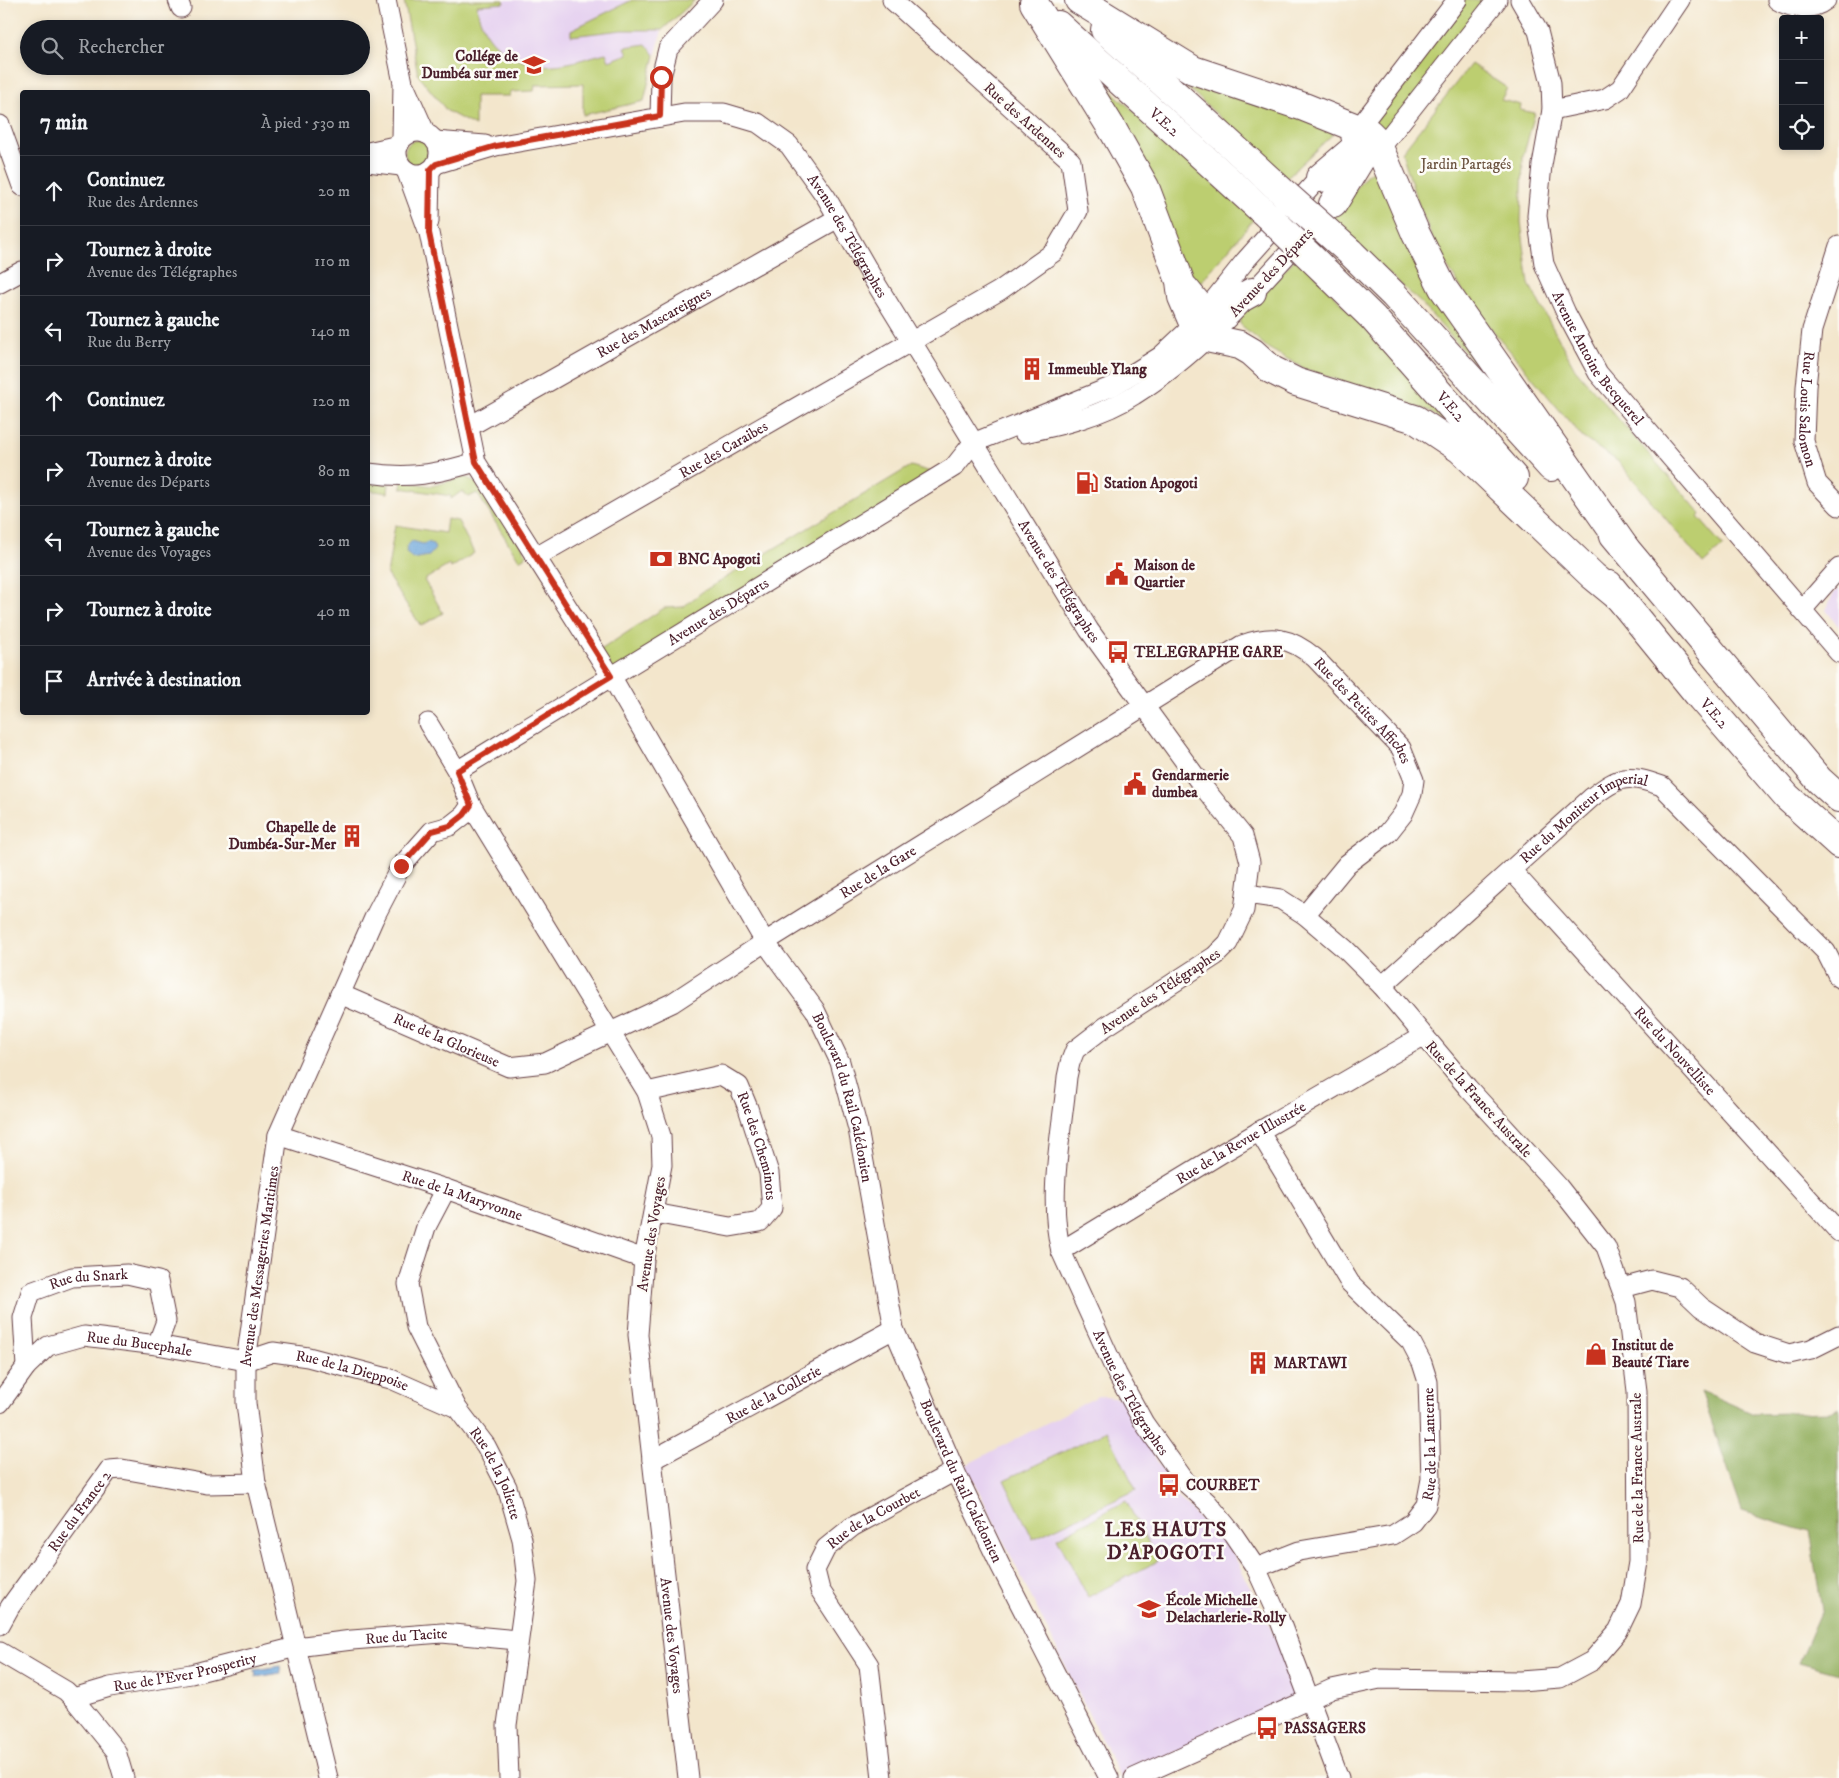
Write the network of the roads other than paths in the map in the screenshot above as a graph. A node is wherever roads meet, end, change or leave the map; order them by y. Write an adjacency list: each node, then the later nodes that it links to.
1 (386, 0): 13 (street)
2 (713, 0): 15 (street)
3 (892, 0): 35 (street, Rue des Ardennes)
4 (1072, 0): 41 (highway, V.E.2, bridge)
5 (1080, 0): 18 (highway)
6 (1457, 0): 18 (street)
7 (1497, 0): 18 (street)
8 (1520, 0): 14 (street, Avenue Antoine Becquerel)
9 (1680, 0): 14 (street)
10 (1777, 0): 11 (street)
11 (1826, 0)
12 (1032, 1): 34 (highway); 44 (highway, V.E.2, bridge)
13 (403, 83): 17 (street); 19 (street)
14 (1552, 110): 45 (street, Avenue Antoine Becquerel)
15 (660, 116): 20 (street, Avenue des Télégraphes); 28 (street, Avenue des Télégraphes)
16 (0, 125): 26 (street)
17 (431, 138): 19 (street); 20 (street, Avenue des Télégraphes); 23 (street)
18 (1367, 141): 25 (highway); 27 (highway); 41 (highway)
19 (401, 142): 21 (street); 24 (street)
20 (496, 146): 23 (street, Avenue des Télégraphes)
21 (370, 151)
22 (370, 162): 24 (street)
23 (433, 167): 24 (street); 29 (street)
24 (404, 168): 29 (street)
25 (1320, 178): 33 (street, Avenue des Départs)
26 (20, 180)
27 (1333, 204): 33 (street, Avenue des Départs)
28 (838, 218): 35 (street, Avenue des Télégraphes); 36 (street, Rue des Mascareignes)
29 (429, 233): 36 (street)
30 (1839, 246): 40 (street, Rue Louis Salomon)
31 (20, 272): 32 (street)
32 (0, 283)
33 (1241, 286): 34 (highway)
34 (1209, 322): 37 (street, Avenue des Départs); 44 (highway)
35 (911, 342): 37 (street, Avenue des Télégraphes); 42 (street, Rue des Caraibes)
36 (470, 426): 38 (street)
37 (974, 443): 47 (street, Avenue des Départs); 48 (street, Avenue des Télégraphes)
38 (476, 462): 39 (street); 42 (street, Boulevard du Rail Calédonien)
39 (370, 473)
40 (1839, 506)
41 (1626, 548): 51 (highway, V.E.2)
42 (536, 557): 47 (street, Boulevard du Rail Calédonien)
43 (1839, 568): 45 (street)
44 (1621, 599): 53 (highway, V.E.2)
45 (1802, 610): 46 (street, Avenue Antoine Becquerel)
46 (1839, 653)
47 (611, 676): 50 (street, Avenue des Départs); 57 (street, Boulevard du Rail Calédonien)
48 (1144, 708): 55 (street, Avenue des Télégraphes); 56 (street, Rue des Petites Affiches); 57 (street, Rue de la Gare)
49 (428, 722): 50 (street, Avenue des Voyages)
50 (457, 771): 52 (street, Avenue des Voyages)
51 (1839, 798)
52 (471, 805): 60 (street, Avenue des Messageries Maritimes); 61 (street, Avenue des Voyages)
53 (1839, 844)
54 (1512, 870): 58 (street, Rue du Moniteur Imperial); 59 (street, Rue du Moniteur Imperial); 68 (street, Rue du Nouvelliste)
55 (1247, 894): 56 (street, Rue de la France Australe); 69 (street, Avenue des Télégraphes)
56 (1305, 915): 59 (street, Rue de la France Australe)
57 (765, 942): 61 (street, Rue de la Gare); 72 (street, Boulevard du Rail Calédonien)
58 (1839, 978)
59 (1382, 986): 62 (street, Rue de la France Australe)
60 (340, 994): 61 (street, Rue de la Glorieuse); 65 (street, Avenue des Messageries Maritimes)
61 (610, 1033): 63 (street, Avenue des Voyages)
62 (1423, 1036): 64 (street, Rue de la Revue Illustrée); 71 (street, Rue de la France Australe)
63 (647, 1092): 67 (street, Avenue des Voyages); 67 (street, Rue des Cheminots)
64 (1259, 1131): 69 (street, Rue de la Revue Illustrée); 82 (street, Rue de la Lanterne)
65 (278, 1135): 66 (street, Rue de la Maryvonne); 75 (street, Avenue des Messageries Maritimes)
66 (446, 1190): 70 (street, Rue de la Maryvonne); 78 (street, Rue de la Joliette)
67 (654, 1212): 70 (street, Avenue des Voyages)
68 (1839, 1232)
69 (1061, 1251): 82 (street, Avenue des Télégraphes)
70 (644, 1259): 79 (street, Avenue des Voyages)
71 (1622, 1288): 73 (street); 88 (street, Rue de la France Australe)
72 (894, 1329): 79 (street, Rue de la Collerie); 80 (street, Boulevard du Rail Calédonien)
73 (1839, 1335)
74 (157, 1345): 75 (street, Rue du Bucephale); 76 (street, Rue du Bucephale); 76 (street, Rue du Snark)
75 (246, 1361): 78 (street, Rue de la Dieppoise); 81 (street, Avenue des Messageries Maritimes)
76 (26, 1367): 77 (street, Rue du Bucephale)
77 (0, 1403)
78 (457, 1408): 84 (street, Rue de la Joliette)
79 (652, 1460): 92 (street, Avenue des Voyages)
80 (955, 1471): 93 (street, Rue de la Courbet); 94 (street, Boulevard du Rail Calédonien)
81 (256, 1483): 83 (street, Rue du France 2); 85 (street, Avenue des Messageries Maritimes)
82 (1256, 1568): 88 (street, Avenue des Télégraphes)
83 (0, 1625)
84 (517, 1640): 85 (street, Rue du Tacite); 91 (street, Rue de la Joliette)
85 (296, 1647): 87 (street, Rue de l'Ever Prosperity); 90 (street, Avenue des Messageries Maritimes)
86 (0, 1652): 87 (street)
87 (74, 1698): 89 (street)
88 (1309, 1699): 95 (street, Rue de la France Australe); 96 (street, Avenue des Télégraphes)
89 (124, 1778)
90 (328, 1778)
91 (509, 1778)
92 (688, 1778)
93 (882, 1778)
94 (1109, 1778)
95 (1134, 1778)
96 (1339, 1778)

